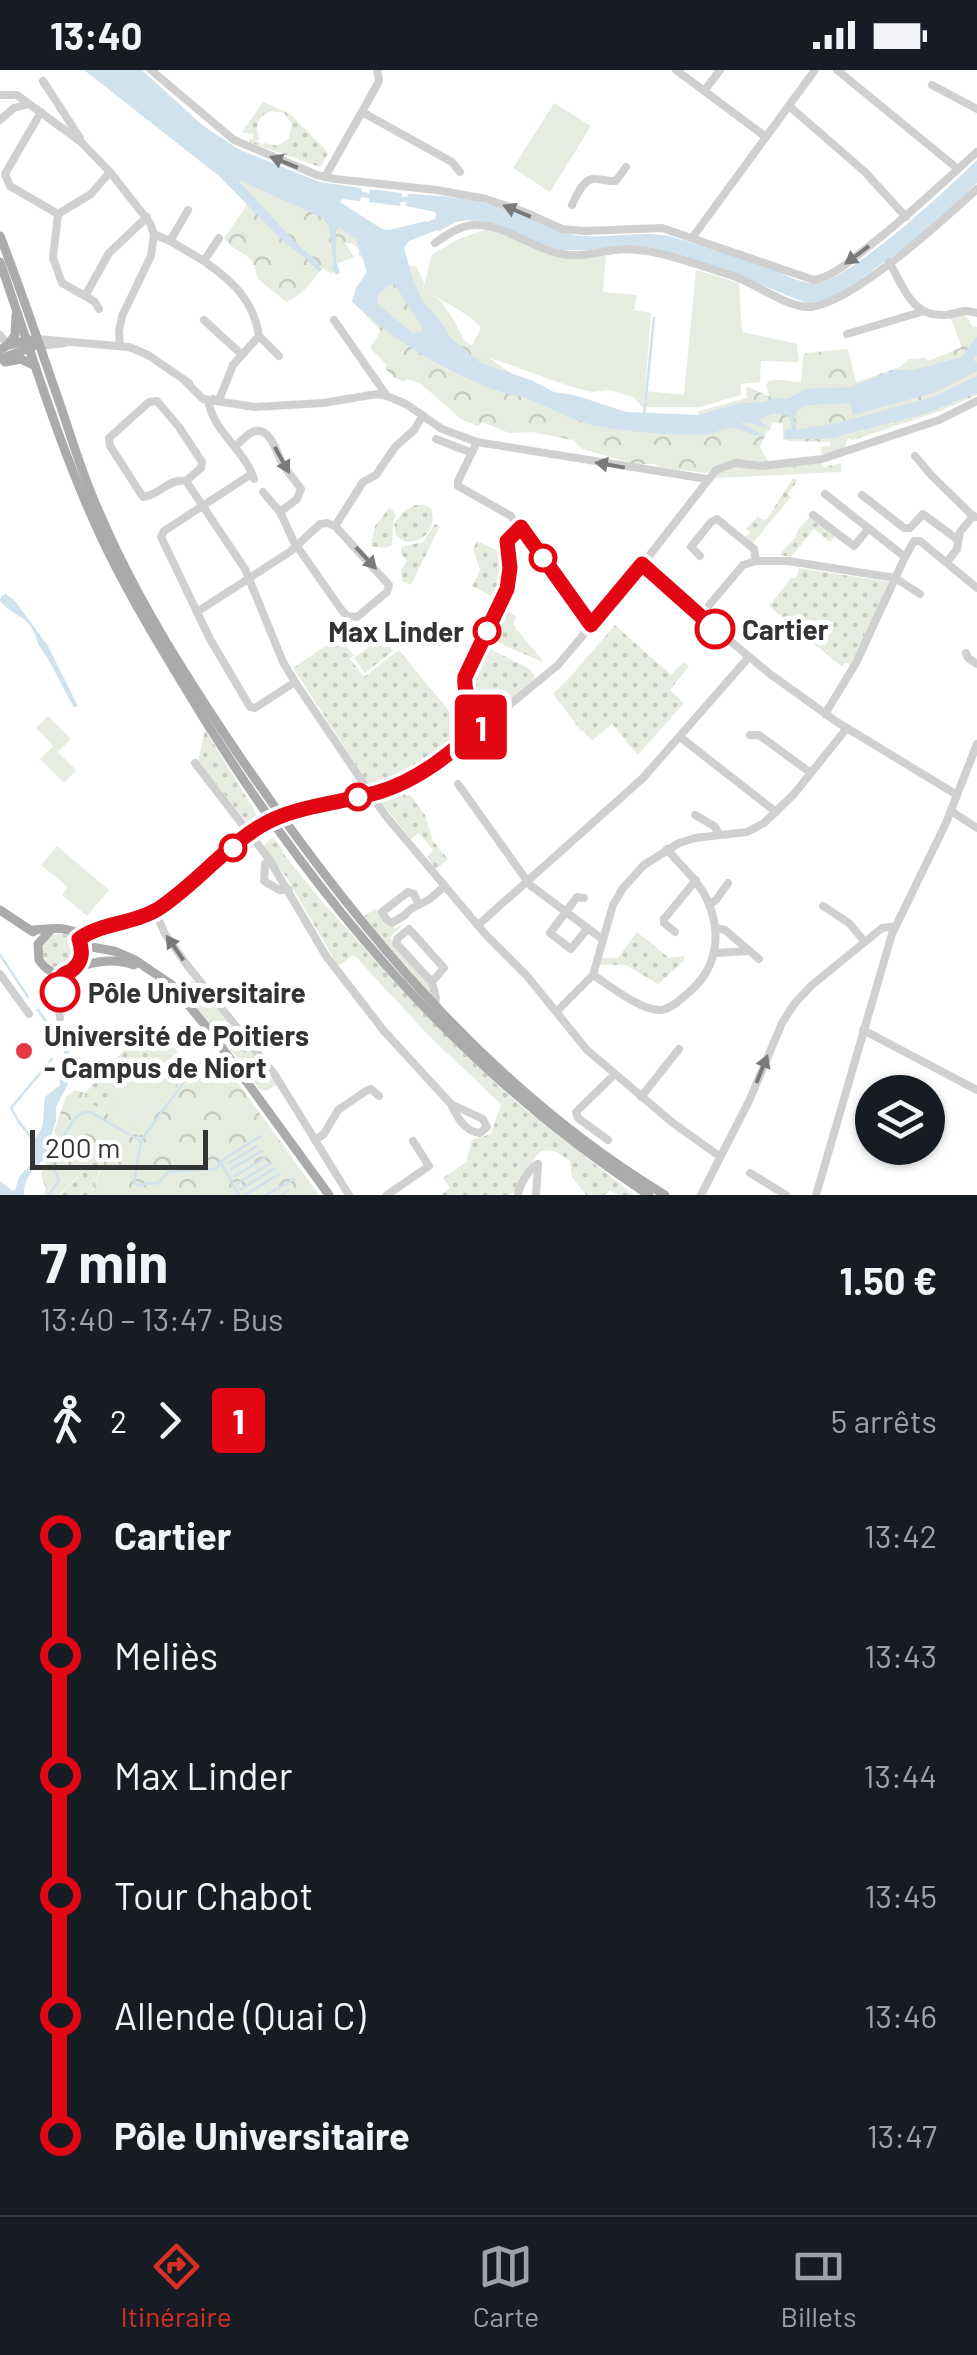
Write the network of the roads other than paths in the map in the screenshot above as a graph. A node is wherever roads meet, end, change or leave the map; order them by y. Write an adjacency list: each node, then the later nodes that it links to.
1 (150, 70): 25 (street, one-way to 1)
2 (377, 70): 16 (street)
3 (676, 70): 10 (street)
4 (720, 70): 10 (street)
5 (798, 70): 7 (street)
6 (837, 70): 22 (street)
7 (812, 74): 13 (street)
8 (43, 81): 19 (street)
9 (932, 85): 14 (street)
10 (704, 91): 18 (street)
11 (0, 95): 12 (street)
12 (29, 104): 15 (street); 17 (street)
13 (788, 106): 18 (street); 31 (street)
14 (977, 109)
15 (41, 112): 19 (street); 29 (street)
16 (362, 112): 24 (street); 25 (street)
17 (0, 120)
18 (766, 137): 35 (street)
19 (81, 142): 23 (street)
20 (977, 152): 22 (street)
21 (626, 166): 27 (street)
22 (958, 169): 31 (street)
23 (110, 172): 29 (street); 30 (street)
24 (460, 172)
25 (325, 177): 35 (street, one-way to 25)
26 (977, 189): 40 (street)
27 (572, 205)
28 (188, 210): 36 (street)
29 (58, 214): 41 (street)
30 (147, 217): 32 (street); 41 (street)
31 (906, 218): 35 (street, one-way to 35)
32 (154, 234): 36 (street); 54 (street)
33 (0, 236): 52 (main road)
34 (219, 238): 38 (street)
35 (692, 238)
36 (170, 240): 38 (street)
37 (435, 243): 40 (street)
38 (204, 261): 50 (street)
39 (0, 262): 43 (main road)
40 (889, 262): 44 (street)
41 (84, 296): 42 (street)
42 (99, 309)
43 (17, 312): 52 (main road); 55 (main road)
44 (920, 312): 45 (street); 48 (street)
45 (977, 313)
46 (204, 320): 56 (street)
47 (334, 320): 60 (street)
48 (847, 334)
49 (0, 335): 55 (street)
50 (259, 336): 56 (street); 57 (street)
51 (72, 342): 52 (street); 53 (street); 54 (street)
52 (33, 343): 53 (street); 55 (main road); 58 (main road); 59 (main road)
53 (55, 345): 59 (street)
54 (120, 346): 61 (street)
55 (4, 347)
56 (241, 354): 61 (street)
57 (279, 356)
58 (0, 361): 59 (main road)
59 (41, 365): 116 (main road)
60 (387, 396): 61 (street); 63 (street)
61 (216, 400): 66 (street)
62 (977, 402): 70 (street)
63 (422, 415): 65 (street); 80 (street)
64 (436, 439): 67 (street)
65 (476, 442): 67 (street); 70 (street, one-way to 65)
66 (236, 448): 69 (street); 75 (street, one-way to 75)
67 (472, 453): 81 (street)
68 (915, 456): 78 (street)
69 (252, 477): 72 (street); 74 (street)
70 (707, 479): 89 (street)
71 (186, 481): 71 (street); 74 (street)
72 (263, 492): 75 (street); 79 (street)
73 (825, 494): 77 (street)
74 (202, 506): 90 (street); 94 (street)
75 (280, 512): 79 (street)
76 (813, 514): 82 (street)
77 (851, 515): 82 (street); 83 (street)
78 (975, 517): 83 (street)
79 (285, 522): 84 (street)
80 (335, 526): 84 (street); 84 (street, one-way to 84)
81 (521, 527): 96 (street); 102 (street)
82 (869, 528): 86 (street)
83 (958, 540): 88 (street)
84 (297, 545): 90 (street)
85 (700, 556): 87 (street)
86 (905, 557): 88 (street); 91 (street)
87 (756, 561): 91 (street); 95 (street)
88 (947, 562): 92 (street)
89 (642, 564): 95 (street); 96 (street)
90 (249, 578): 94 (street); 100 (street)
91 (895, 578): 93 (street); 101 (street)
92 (977, 588)
93 (920, 594)
94 (197, 612): 100 (street)
95 (700, 616): 98 (street)
96 (591, 625): 102 (street)
97 (966, 653): 99 (street)
98 (749, 657): 101 (street); 105 (street)
99 (977, 664)
100 (295, 682): 110 (street)
101 (825, 714): 103 (street)
102 (488, 721): 110 (street)
103 (847, 728): 108 (street); 111 (street)
104 (750, 735): 108 (street)
105 (680, 737): 114 (street); 124 (street)
106 (977, 744): 111 (street)
107 (195, 763): 118 (street)
108 (810, 773): 114 (street)
109 (458, 784): 124 (street)
110 (371, 794): 112 (street); 126 (street)
111 (958, 795): 113 (street)
112 (303, 811): 116 (street); 119 (street)
113 (951, 811): 117 (street); 142 (street)
114 (776, 812): 120 (street)
115 (695, 815): 120 (street)
116 (276, 818): 118 (street); 119 (main road); 178 (main road)
117 (977, 828)
118 (251, 834): 122 (street); 134 (street)
119 (294, 835): 157 (main road)
120 (720, 835): 121 (street)
121 (667, 849): 123 (street); 146 (street)
122 (269, 858): 127 (street); 127 (street)
123 (696, 880): 131 (street); 144 (street)
124 (528, 882): 135 (street); 137 (street)
125 (728, 883): 131 (street)
126 (445, 886): 130 (street); 137 (street)
127 (289, 890): 167 (street)
128 (584, 898): 135 (street)
129 (398, 900): 130 (street); 136 (street); 136 (street)
130 (418, 902): 136 (street)
131 (710, 904): 138 (street)
132 (823, 906): 147 (street)
133 (0, 910): 141 (main road)
134 (155, 911): 145 (street); 168 (street, one-way to 134)
135 (565, 912): 140 (street); 140 (street)
136 (406, 913): 139 (street)
137 (478, 925): 158 (street)
138 (716, 928): 149 (street); 150 (street)
139 (409, 929): 155 (street); 155 (street)
140 (587, 929): 146 (street)
141 (32, 930): 143 (main road); 148 (main road)
142 (894, 930): 147 (street); 161 (street)
143 (50, 931): 145 (main road); 148 (main road)
144 (675, 932)
145 (82, 938): 152 (main road); 156 (main road)
146 (602, 939): 154 (street)
147 (865, 942): 171 (street, one-way to 147)
148 (38, 944): 152 (main road)
149 (749, 951): 150 (street); 151 (street)
150 (716, 953): 154 (street)
151 (759, 958)
152 (69, 971): 156 (main road); 160 (street)
153 (0, 974): 159 (street)
154 (593, 975): 158 (street)
155 (432, 980): 157 (street)
156 (179, 994): 173 (main road)
157 (435, 1006): 179 (main road)
158 (556, 1012): 163 (street)
159 (28, 1014)
160 (60, 1018)
161 (863, 1030): 164 (street); 182 (street)
162 (680, 1049): 166 (street)
163 (614, 1075): 166 (street); 169 (street)
164 (977, 1090)
165 (379, 1096): 168 (street)
166 (641, 1097): 171 (street)
167 (450, 1104): 167 (street)
168 (315, 1140): 174 (street)
169 (608, 1140)
170 (414, 1142): 175 (street)
171 (719, 1156): 180 (street)
172 (750, 1173): 181 (street)
173 (329, 1195)
174 (349, 1195)
175 (387, 1195)
176 (518, 1195): 177 (street)
177 (536, 1195)
178 (650, 1195)
179 (665, 1195)
180 (701, 1195)
181 (786, 1195)
182 (816, 1195)

